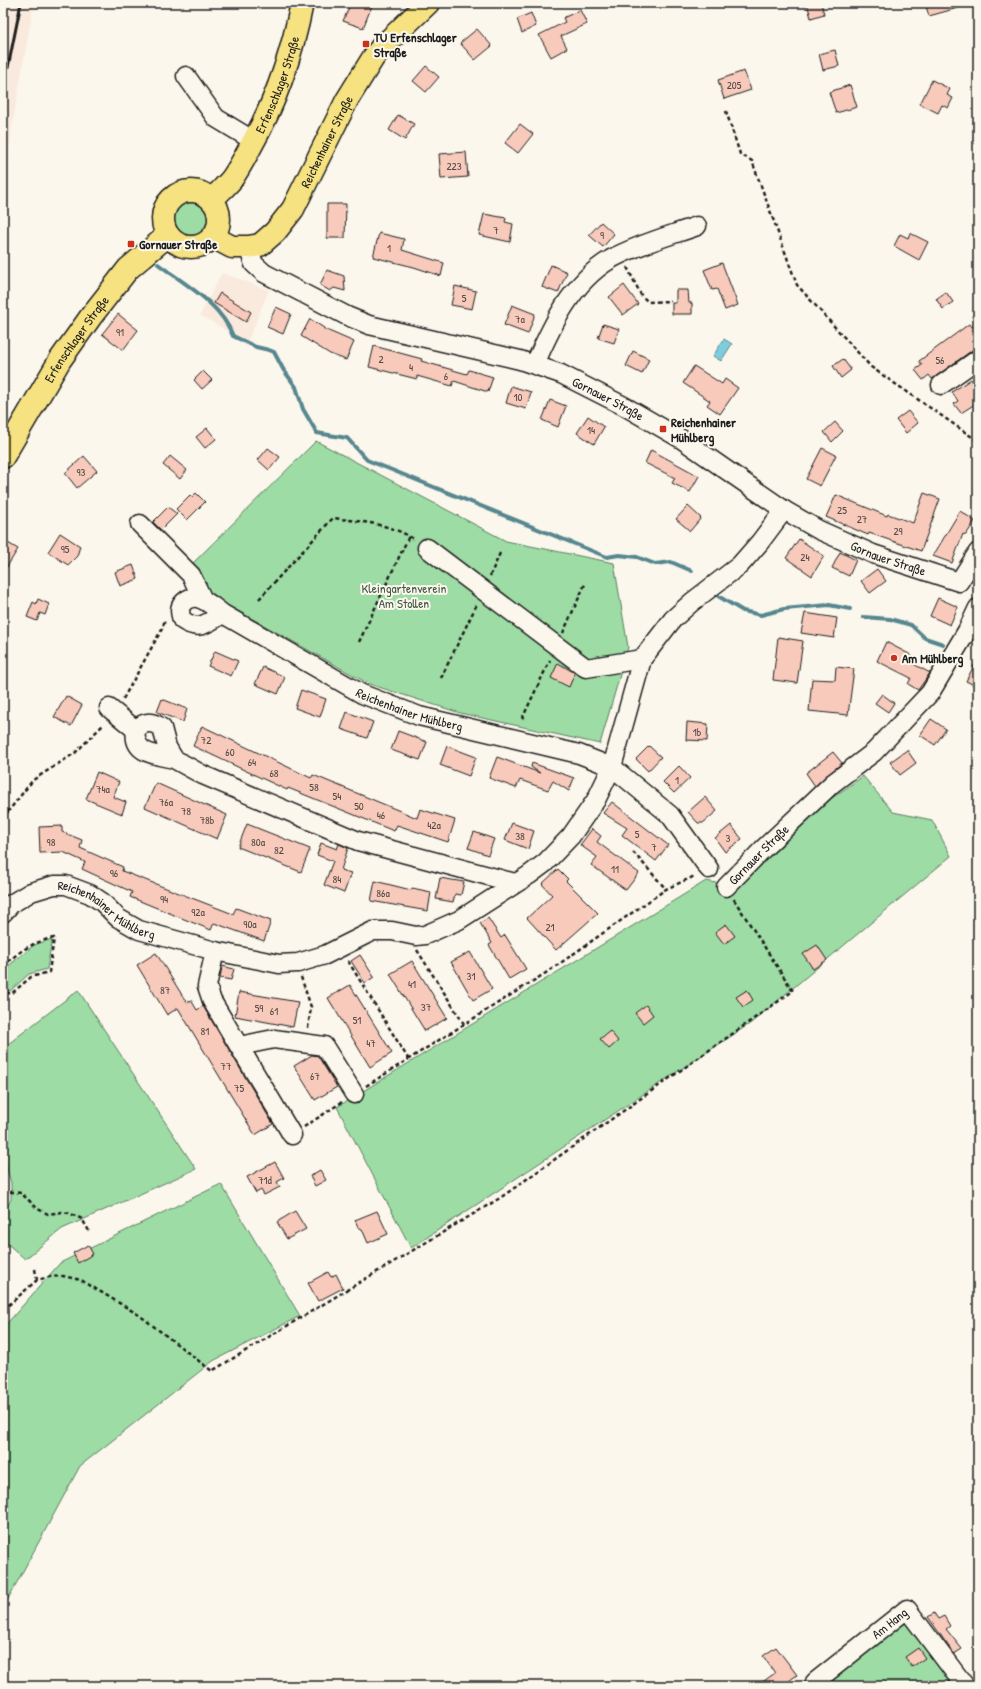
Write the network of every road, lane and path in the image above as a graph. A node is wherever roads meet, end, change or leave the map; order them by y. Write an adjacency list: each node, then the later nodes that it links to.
1 (302, 3): 5 (main road, Erfenschlager Straße)
2 (425, 4): 10 (main road, Reichenhainer Straße)
3 (186, 76): 5 (street)
4 (726, 110): 16 (path)
5 (254, 141): 6 (main road, Erfenschlager Straße)
6 (212, 200): 8 (main road); 9 (main road)
7 (697, 226): 11 (street)
8 (168, 235): 9 (main road); 17 (main road, Erfenschlager Straße)
9 (213, 237): 10 (main road, Reichenhainer Straße)
10 (248, 247): 14 (street, Gornauer Straße)
11 (621, 254): 12 (path); 14 (street)
12 (671, 302)
13 (978, 360): 15 (street)
14 (535, 364): 18 (street, Gornauer Straße)
15 (941, 385)
16 (978, 441)
17 (3, 457)
18 (784, 510): 22 (street, Gornauer Straße); 33 (street, Reichenhainer Mühlberg)
19 (140, 524): 27 (street)
20 (409, 536): 21 (path); 26 (path); 31 (path)
21 (427, 548): 25 (street)
22 (978, 552)
23 (500, 553): 25 (path)
24 (586, 582): 32 (path)
25 (483, 590): 32 (street); 34 (path)
26 (259, 599)
27 (203, 600): 30 (street, Reichenhainer Mühlberg); 30 (street)
28 (978, 608): 44 (street, Gornauer Straße)
29 (166, 612): 35 (path)
30 (223, 614): 39 (street, Reichenhainer Mühlberg)
31 (359, 642)
32 (557, 646): 33 (street); 36 (path)
33 (642, 659): 39 (street, Reichenhainer Mühlberg)
34 (442, 678)
35 (112, 710): 37 (street); 40 (path)
36 (522, 719)
37 (136, 730): 38 (street); 38 (street)
38 (174, 759): 43 (street)
39 (612, 768): 42 (street, Reichenhainer Mühlberg); 43 (street, Reichenhainer Mühlberg)
40 (3, 818)
41 (633, 852): 45 (path)
42 (709, 869): 45 (path)
43 (515, 883): 47 (street, Reichenhainer Mühlberg)
44 (726, 888): 62 (path)
45 (666, 890): 53 (path)
46 (3, 913): 49 (street, Reichenhainer Mühlberg)
47 (416, 936): 48 (street, Reichenhainer Mühlberg); 53 (path)
48 (339, 947): 49 (street, Reichenhainer Mühlberg); 56 (path)
49 (215, 951): 55 (street)
50 (3, 968): 52 (path)
51 (304, 990): 54 (path)
52 (3, 991)
53 (464, 1024): 56 (path)
54 (306, 1043): 55 (street); 57 (street)
55 (239, 1046): 58 (street)
56 (409, 1060): 57 (path)
57 (354, 1094): 58 (path)
58 (292, 1135)
59 (3, 1191): 60 (path)
60 (89, 1231)
61 (35, 1269): 62 (path)
62 (37, 1280): 63 (path)
63 (3, 1310)
64 (815, 1682): 65 (street, Am Hang)
65 (965, 1686)

